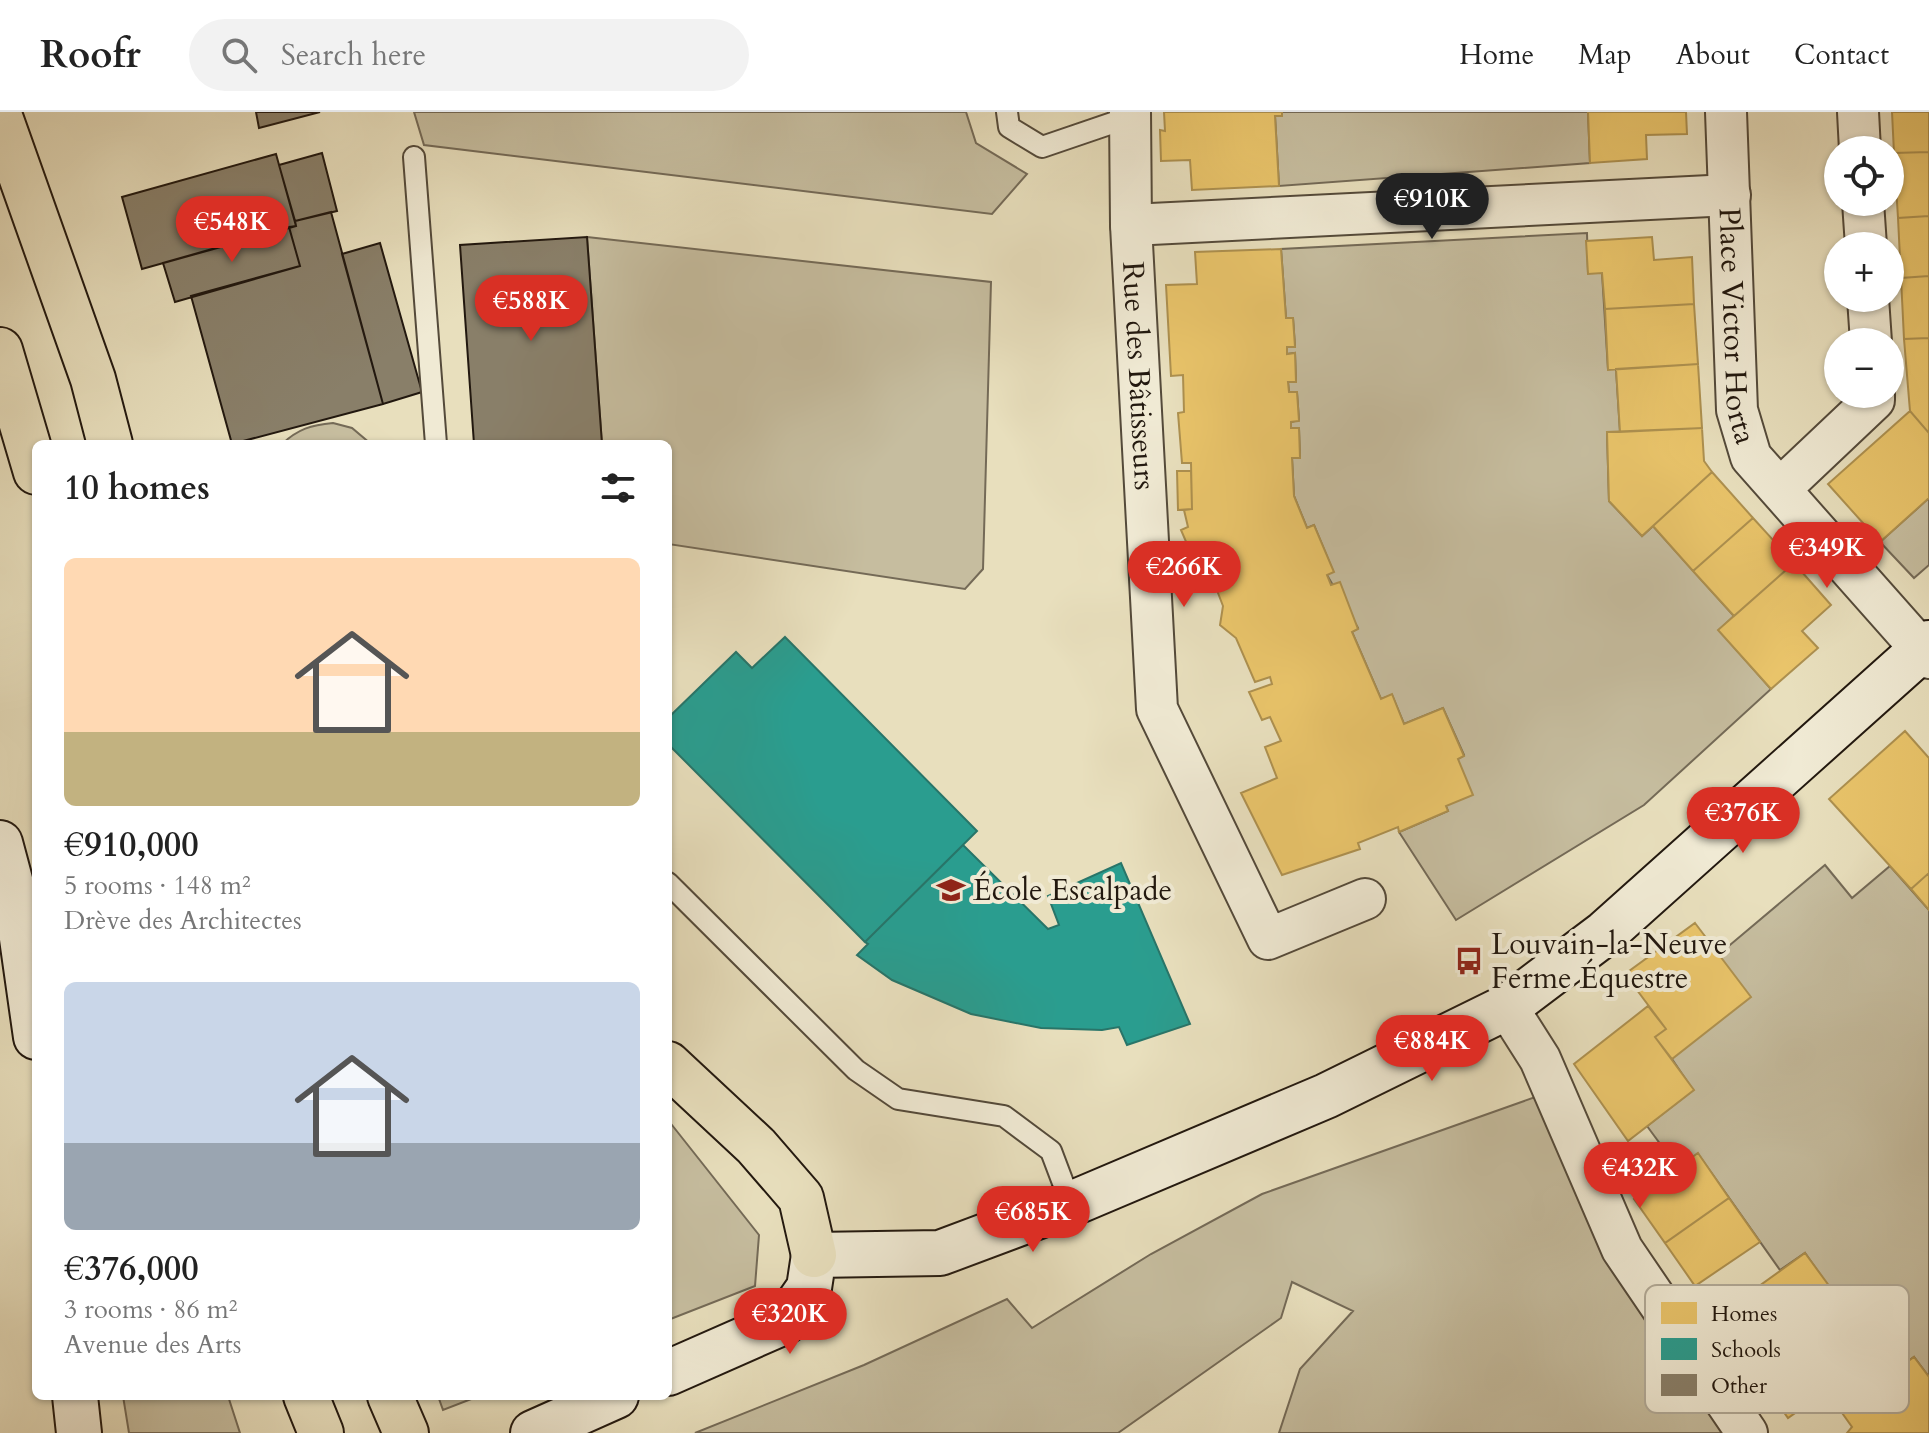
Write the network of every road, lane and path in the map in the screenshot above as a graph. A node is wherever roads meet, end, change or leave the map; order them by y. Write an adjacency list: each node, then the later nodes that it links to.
1 (1007, 112): 4 (lane)
2 (1726, 112): 8 (street, Place Victor Horta)
3 (1858, 112): 6 (street)
4 (1130, 115): 9 (street, Rue des Bâtisseurs)
5 (0, 117): 11 (highway)
6 (1859, 136)
7 (414, 157): 15 (lane)
8 (1730, 195): 9 (street); 17 (street, Place Victor Horta)
9 (1131, 225): 21 (street, Rue des Bâtisseurs)
10 (0, 350): 16 (highway)
11 (93, 379): 13 (highway); 14 (highway)
12 (1866, 408): 17 (street, Place Victor Horta)
13 (109, 440)
14 (137, 440)
15 (436, 440)
16 (32, 458)
17 (1781, 488): 18 (street)
18 (1927, 650): 22 (street)
19 (0, 843): 23 (street)
20 (672, 887): 25 (lane)
21 (1365, 899)
22 (1507, 1007): 25 (street); 27 (street)
23 (32, 1009)
24 (672, 1068): 26 (highway)
25 (1071, 1204): 26 (street)
26 (814, 1255): 28 (street)
27 (1646, 1285)
28 (672, 1371)
29 (75, 1400): 34 (street)
30 (308, 1400): 35 (highway)
31 (392, 1400): 36 (highway)
32 (607, 1400): 37 (street)
33 (1733, 1413): 38 (street)
34 (79, 1433)
35 (321, 1433)
36 (406, 1433)
37 (533, 1433)
38 (1747, 1433)

